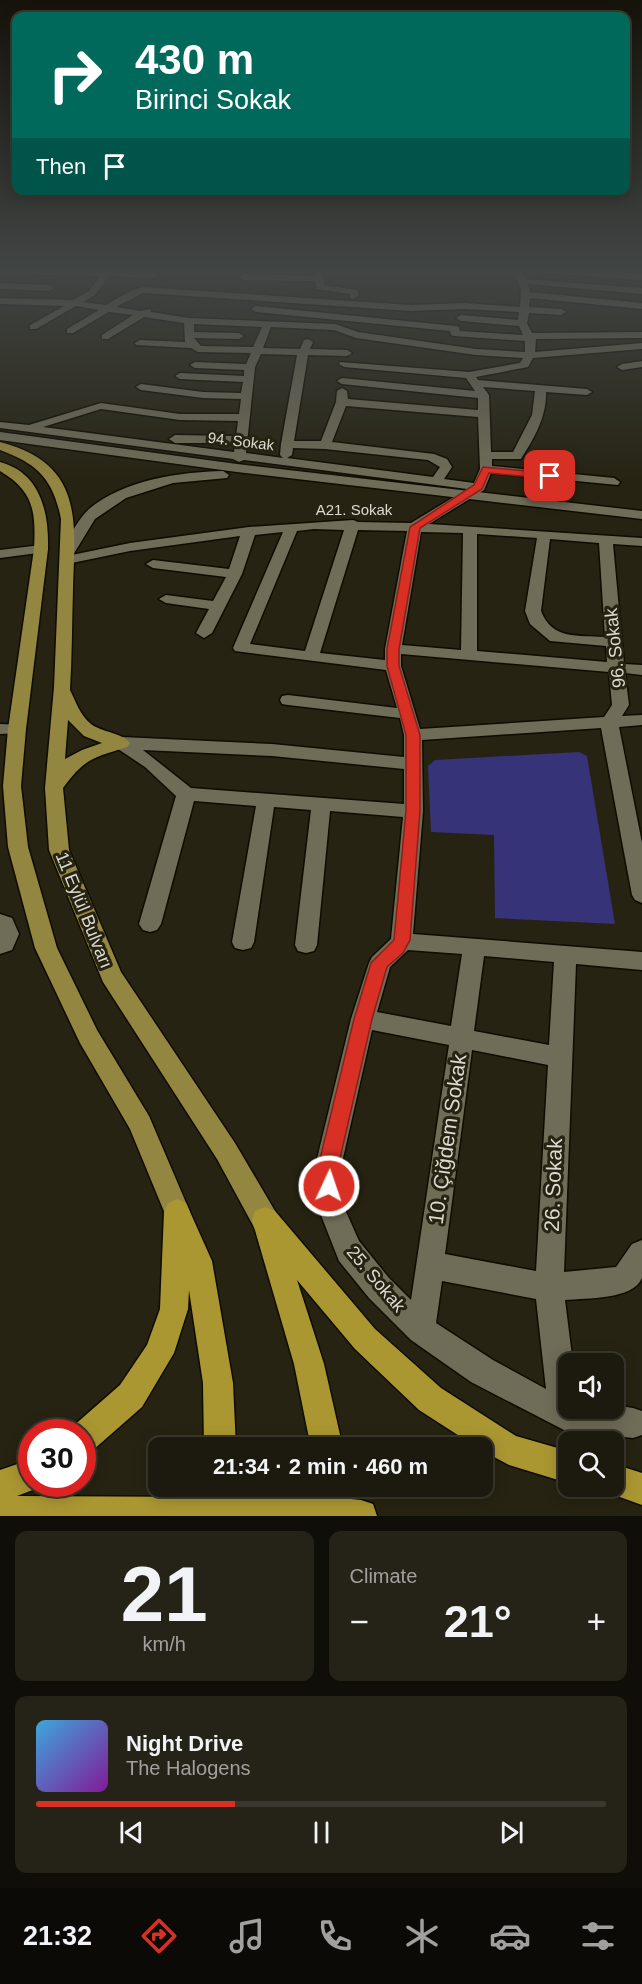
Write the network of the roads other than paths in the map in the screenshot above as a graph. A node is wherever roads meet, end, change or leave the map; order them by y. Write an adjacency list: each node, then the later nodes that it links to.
1 (190, 340): 12 (street)
2 (144, 341): 3 (street)
3 (178, 341)
4 (261, 341): 12 (street)
5 (309, 341): 14 (street)
6 (344, 341): 10 (street)
7 (451, 341): 11 (street)
8 (530, 341): 16 (street)
9 (642, 346): 16 (street)
10 (349, 349): 11 (street); 13 (street); 14 (street); 23 (street); 26 (street)
11 (447, 349): 15 (street)
12 (256, 351): 14 (street); 19 (street)
13 (411, 351)
14 (303, 352): 36 (street)
15 (476, 352): 16 (street); 26 (street)
16 (531, 355): 26 (street)
17 (642, 364): 20 (street)
18 (195, 365): 19 (street)
19 (250, 367): 22 (street)
20 (622, 367)
21 (180, 376): 22 (street)
22 (248, 379): 28 (street)
23 (342, 381): 26 (street); 29 (street)
24 (141, 387): 28 (street)
25 (540, 388): 26 (street); 27 (street); 42 (street)
26 (477, 392): 29 (street); 42 (street)
27 (587, 392)
28 (247, 396): 30 (street)
29 (342, 402): 37 (street)
30 (245, 418): 32 (street); 35 (street)
31 (0, 425): 32 (street, 94. Sokak)
32 (27, 428): 39 (street, 94. Sokak)
33 (114, 431): 35 (street)
34 (0, 436): 42 (street)
35 (242, 440): 39 (street)
36 (287, 444): 37 (street); 40 (street)
37 (325, 445): 43 (street)
38 (0, 446): 57 (main road, 11 Eylül Bulvarı)
39 (239, 458): 40 (street, 94. Sokak)
40 (286, 463): 43 (street, 94. Sokak)
41 (4, 470): 55 (main road)
42 (476, 481): 43 (street, 94. Sokak); 44 (street); 45 (street); 46 (street); 49 (street); 57 (street)
43 (436, 482)
44 (614, 482)
45 (642, 515)
46 (642, 522)
47 (353, 524): 48 (street, A21. Sokak); 49 (street, A21. Sokak); 65 (street)
48 (292, 527): 51 (street, A21. Sokak); 65 (street)
49 (415, 527): 50 (street, A21. Sokak); 66 (street)
50 (470, 529): 52 (street, A21. Sokak); 64 (street)
51 (249, 531): 57 (street, A21. Sokak); 59 (street)
52 (544, 535): 53 (street, A21. Sokak); 63 (street)
53 (606, 539): 54 (street, A21. Sokak); 63 (street, 96. Sokak)
54 (642, 542)
55 (41, 549): 56 (street); 74 (main road)
56 (0, 554)
57 (68, 556): 69 (main road, 11 Eylül Bulvarı)
58 (153, 564): 59 (street)
59 (235, 574): 61 (street)
60 (166, 599): 61 (street)
61 (218, 606): 62 (street)
62 (204, 633)
63 (613, 642): 67 (street, 96. Sokak)
64 (469, 656): 66 (street); 67 (street)
65 (311, 657): 66 (street)
66 (393, 658): 71 (street)
67 (618, 668): 68 (street); 73 (street, 96. Sokak)
68 (642, 670)
69 (62, 687): 76 (main road); 78 (main road, 11 Eylül Bulvarı)
70 (288, 700): 71 (street)
71 (407, 714): 75 (street)
72 (642, 720): 73 (street)
73 (609, 722): 75 (street); 83 (street)
74 (9, 729): 96 (main road)
75 (413, 735): 77 (street)
76 (121, 743): 77 (street); 78 (main road); 79 (street)
77 (413, 764): 82 (street)
78 (54, 788): 97 (main road, 11 Eylül Bulvarı)
79 (186, 794): 80 (street); 85 (street)
80 (266, 800): 81 (street); 87 (street)
81 (321, 804): 82 (street); 89 (street)
82 (413, 811): 86 (street)
83 (642, 895)
84 (0, 922): 88 (street)
85 (150, 924)
86 (402, 940): 90 (street); 93 (street, 25. Sokak)
87 (243, 942)
88 (0, 945)
89 (306, 945)
90 (474, 947): 91 (street); 94 (street, 10. Çiğdem Sokak)
91 (565, 954): 92 (street); 95 (street, 26. Sokak)
92 (642, 961)
93 (363, 1019): 94 (street); 101 (street, 25. Sokak)
94 (461, 1038): 95 (street); 99 (street, 10. Çiğdem Sokak)
95 (558, 1057): 100 (street, 26. Sokak)
96 (177, 1212): 106 (highway); 107 (highway)
97 (265, 1220): 108 (highway); 109 (highway)
98 (642, 1254): 100 (street)
99 (430, 1265): 100 (street); 101 (street, 10. Çiğdem Sokak)
100 (549, 1287): 102 (street, 26. Sokak)
101 (422, 1330): 103 (street, 25. Sokak)
102 (558, 1364)
103 (558, 1412)
104 (598, 1419): 105 (street)
105 (633, 1423)
106 (96, 1427)
107 (220, 1437)
108 (323, 1437)
109 (558, 1464)
110 (18, 1480): 112 (highway)
111 (624, 1483): 113 (highway)
112 (0, 1486)
113 (642, 1489)
114 (328, 1507): 115 (highway)
115 (222, 1508): 117 (highway)
116 (0, 1512): 117 (highway)
117 (62, 1515)

